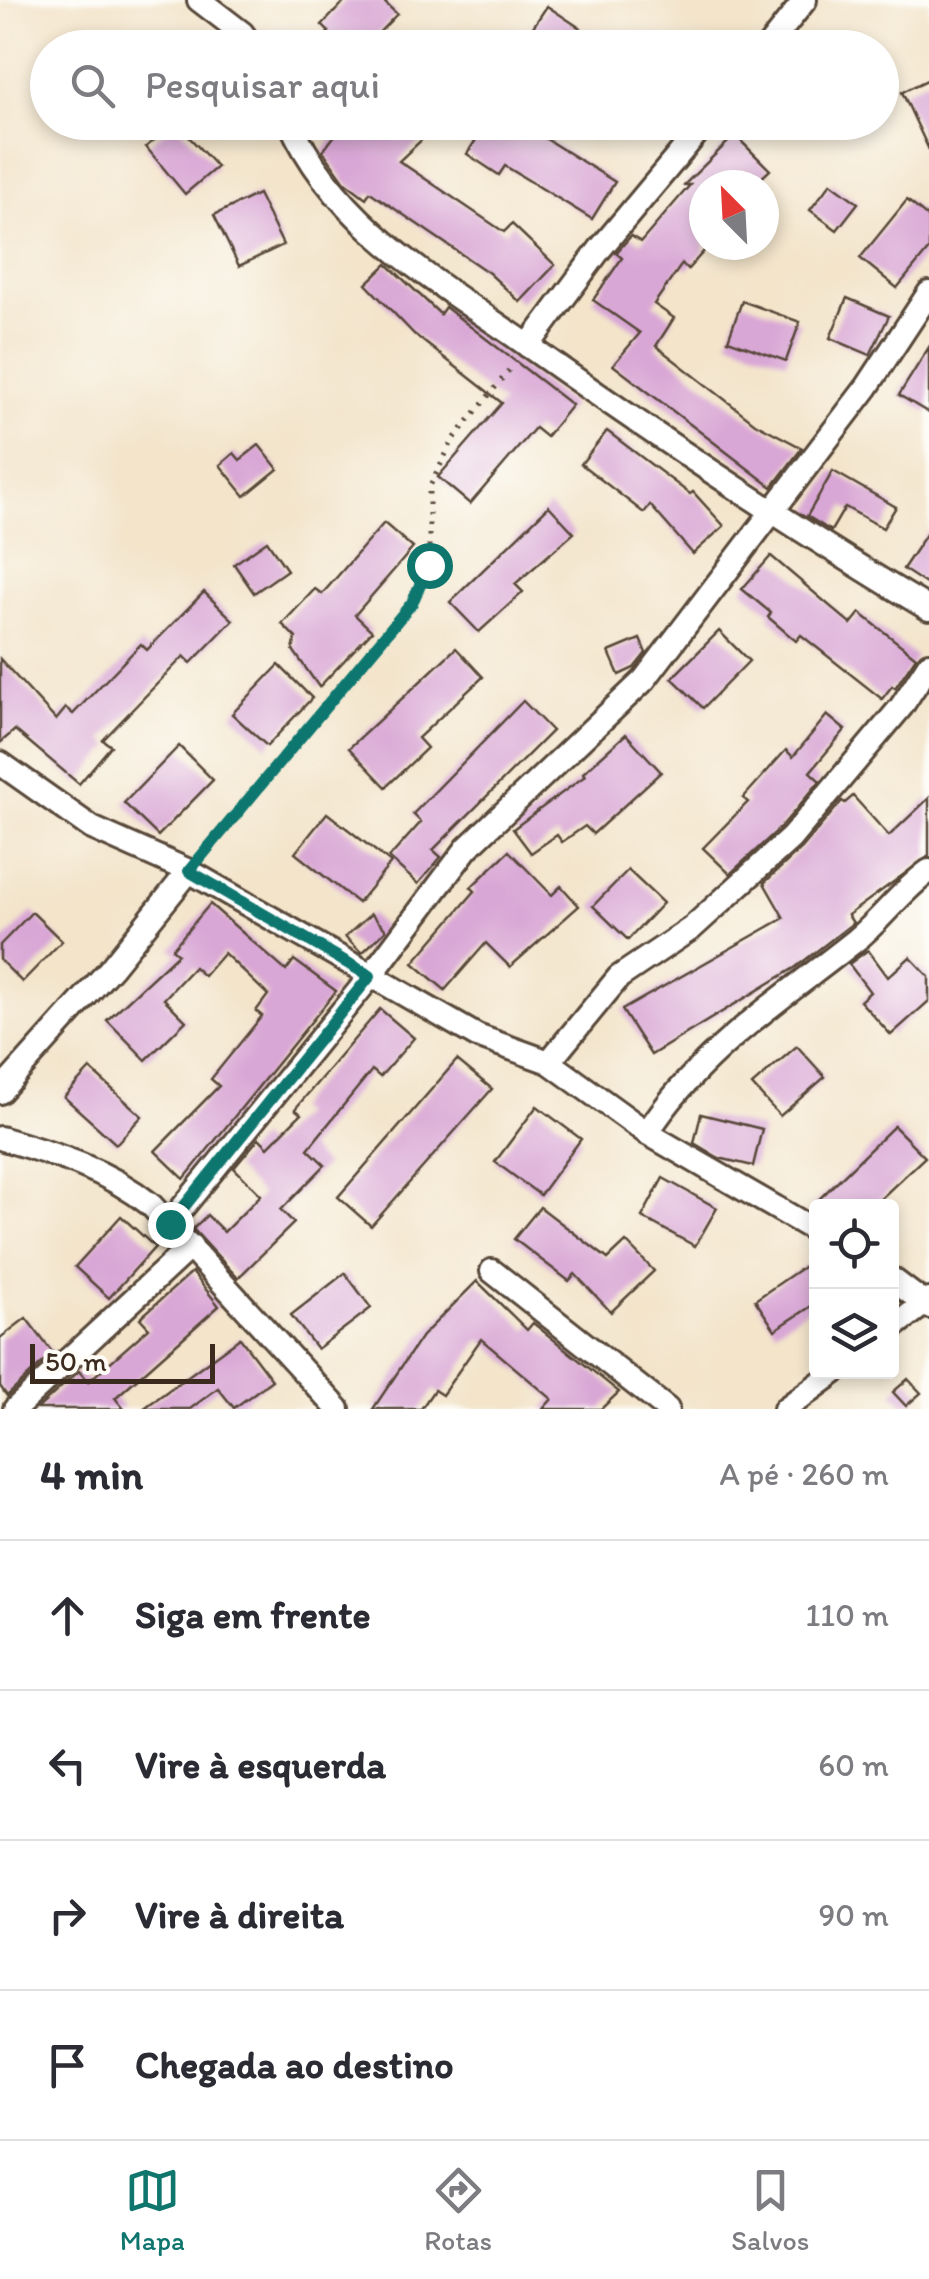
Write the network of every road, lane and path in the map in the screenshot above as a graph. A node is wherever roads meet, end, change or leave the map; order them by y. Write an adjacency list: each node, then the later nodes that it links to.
1 (199, 0): 3 (street)
2 (806, 0): 4 (street)
3 (238, 30)
4 (782, 30)
5 (299, 140): 8 (street)
6 (691, 140): 8 (street)
7 (929, 293): 9 (street)
8 (528, 346): 9 (street); 13 (path)
9 (770, 513): 10 (street); 15 (street)
10 (929, 610)
11 (929, 664): 16 (street)
12 (0, 764): 13 (street)
13 (189, 871): 15 (street); 17 (street)
14 (929, 871): 18 (street)
15 (370, 976): 16 (street); 20 (street)
16 (549, 1062): 18 (street)
17 (0, 1092)
18 (647, 1133): 21 (street)
19 (0, 1138): 20 (street)
20 (170, 1224): 22 (street)
21 (809, 1227)
22 (191, 1246): 28 (street); 29 (street)
23 (492, 1271): 30 (street)
24 (899, 1284): 25 (street)
25 (927, 1303): 26 (street)
26 (899, 1323)
27 (826, 1379): 31 (street)
28 (15, 1409)
29 (338, 1409)
30 (666, 1409)
31 (786, 1409)

